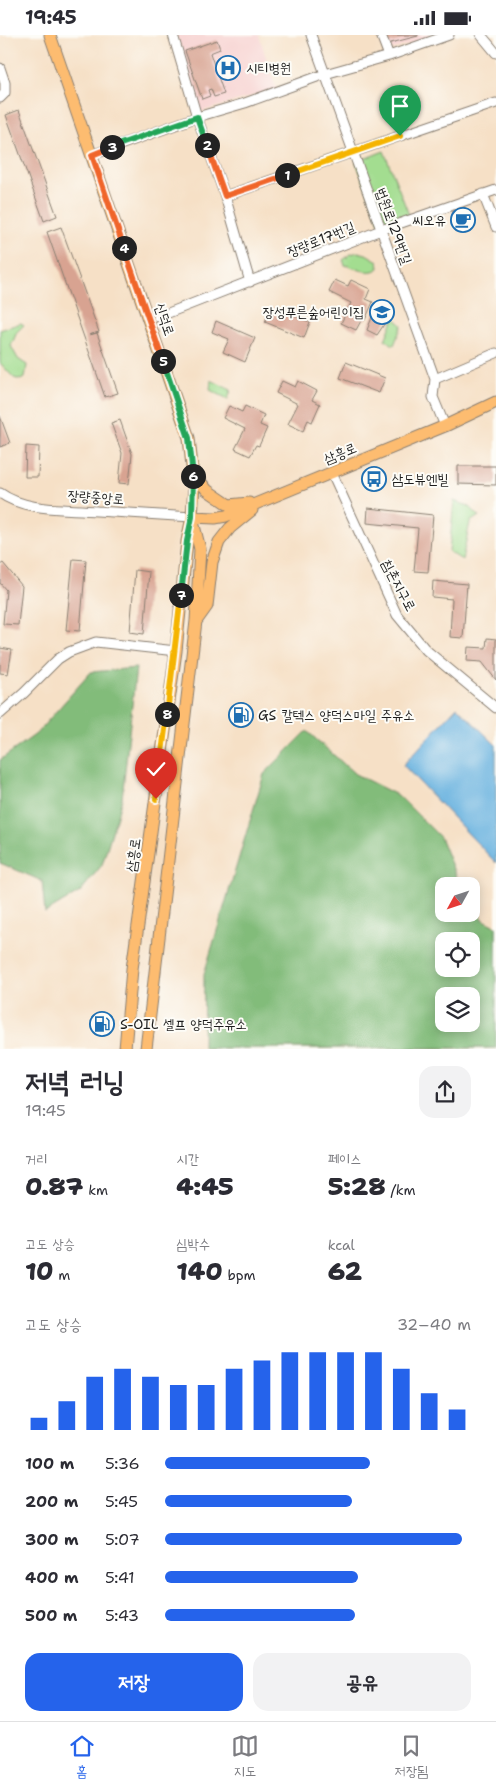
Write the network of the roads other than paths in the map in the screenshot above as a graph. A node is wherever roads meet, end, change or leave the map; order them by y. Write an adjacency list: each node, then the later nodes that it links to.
1 (50, 35): 15 (main road, 신덕로)
2 (172, 35): 13 (street)
3 (311, 35): 10 (street, 법원로129번길)
4 (382, 35): 8 (street)
5 (449, 35): 8 (street)
6 (481, 35): 7 (street)
7 (496, 53)
8 (389, 56): 10 (street)
9 (0, 68): 11 (street)
10 (325, 74): 13 (street); 14 (street, 법원로129번길)
11 (0, 98)
12 (496, 103): 14 (street)
13 (197, 117): 15 (street); 18 (street)
14 (353, 153): 18 (street); 20 (street, 법원로129번길)
15 (92, 155): 27 (main road, 신덕로)
16 (496, 190): 17 (street, 장량로17번길)
17 (483, 194): 19 (street); 20 (street, 장량로17번길)
18 (225, 196): 21 (street)
19 (496, 227)
20 (381, 231): 21 (street, 장량로17번길); 24 (street, 법원로129번길)
21 (250, 282): 22 (street, 장량로17번길)
22 (158, 317)
23 (496, 353): 24 (street)
24 (435, 379): 26 (street, 법원로129번길)
25 (496, 402): 26 (main road, 삼흥로)
26 (445, 426): 28 (main road, 삼흥로)
27 (192, 473): 30 (main road); 31 (main road, 신덕로)
28 (332, 473): 30 (main road, 삼흥로); 34 (street, 침촌지구로)
29 (0, 493): 31 (street, 장량중앙로)
30 (263, 501): 31 (main road, 삼흥로); 32 (main road)
31 (192, 517): 32 (main road); 33 (main road, 삼흥로)
32 (196, 621): 37 (main road)
33 (176, 651): 35 (street); 36 (main road, 삼흥로)
34 (496, 708)
35 (0, 714)
36 (126, 1049)
37 (146, 1049)

